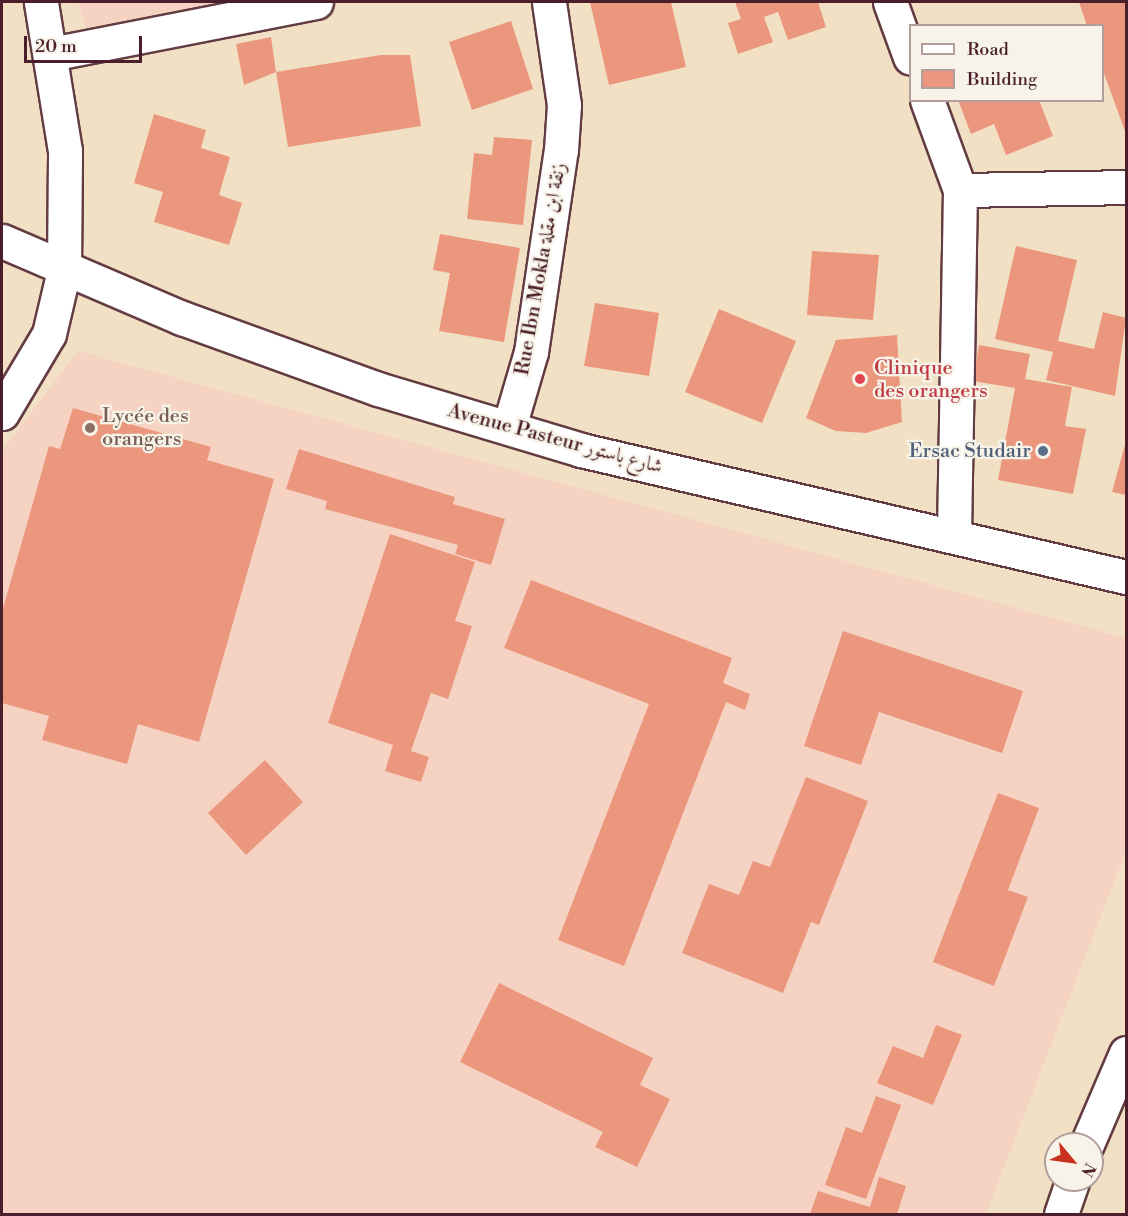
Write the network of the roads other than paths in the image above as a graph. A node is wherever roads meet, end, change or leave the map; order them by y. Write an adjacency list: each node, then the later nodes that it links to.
1 (41, 2): 5 (street)
2 (316, 2): 5 (street)
3 (549, 2): 13 (street, Rue Ibn Mokla زنقة ابن مقلة)
4 (890, 2): 6 (street)
5 (51, 54): 11 (street)
6 (909, 54)
7 (928, 102): 9 (street)
8 (1126, 187): 9 (street)
9 (960, 190): 14 (street)
10 (2, 242): 11 (street, Avenue Pasteur شارع باستور)
11 (64, 270): 12 (street); 13 (street, Avenue Pasteur شارع باستور)
12 (2, 413)
13 (509, 428): 14 (street, Avenue Pasteur شارع باستور)
14 (954, 533): 15 (street, Avenue Pasteur شارع باستور)
15 (1126, 577)
16 (1126, 1053): 17 (street)
17 (1092, 1132)
18 (1069, 1192): 19 (street)
19 (1061, 1215)

